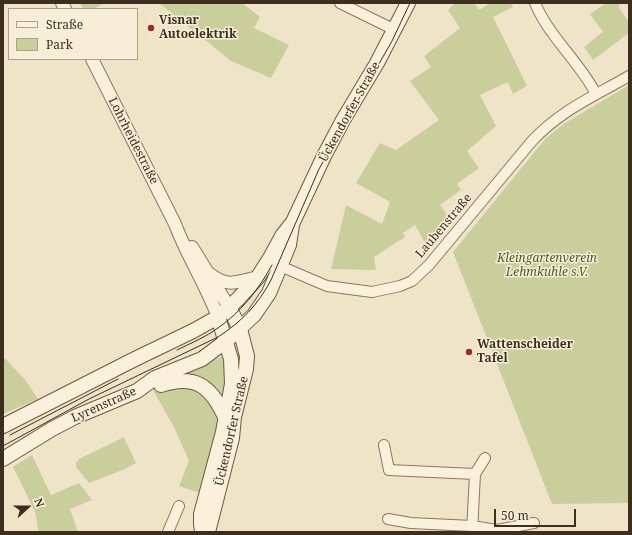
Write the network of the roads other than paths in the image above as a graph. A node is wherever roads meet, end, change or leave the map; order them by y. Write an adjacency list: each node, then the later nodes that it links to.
1 (340, 3): 4 (street)
2 (408, 3): 4 (main road, Ückendorfer Straße)
3 (535, 3): 7 (street)
4 (395, 30): 8 (main road, Ückendorfer Straße)
5 (93, 60): 9 (street, Lohrheidestraße)
6 (629, 76): 7 (street, Laubenstraße)
7 (596, 94): 10 (street, Laubenstraße)
8 (293, 222): 10 (main road, Ückendorfer Straße); 12 (main road, Ückendorfer Straße)
9 (175, 224): 11 (street, Lohrheidestraße); 14 (street, Lohrheidestraße)
10 (280, 266): 15 (main road, Ückendorfer Straße)
11 (208, 272): 12 (street, Lohrheidestraße); 13 (street, Lohrheidestraße)
12 (258, 277): 13 (main road, Ückendorfer Straße)
13 (229, 308): 14 (main road, Ückendorfer Straße); 15 (main road, Ückendorfer Straße)
14 (218, 317): 16 (main road, Ückendorfer Straße); 19 (main road)
15 (240, 329): 16 (main road, Ückendorfer Straße); 30 (main road, Ückendorfer Straße)
16 (226, 341): 17 (main road, Lyrenstraße); 18 (main road, Ückendorfer Straße)
17 (137, 391): 18 (main road, Ückendorfer Straße); 22 (main road, Lyrenstraße)
18 (225, 417): 29 (main road, Ückendorfer Straße)
19 (3, 426)
20 (384, 445): 23 (street)
21 (485, 458): 23 (street)
22 (3, 459)
23 (475, 474): 27 (street)
24 (179, 506): 28 (street)
25 (388, 519): 27 (street)
26 (534, 523): 27 (street)
27 (472, 529)
28 (168, 532)
29 (202, 532)
30 (208, 532)

